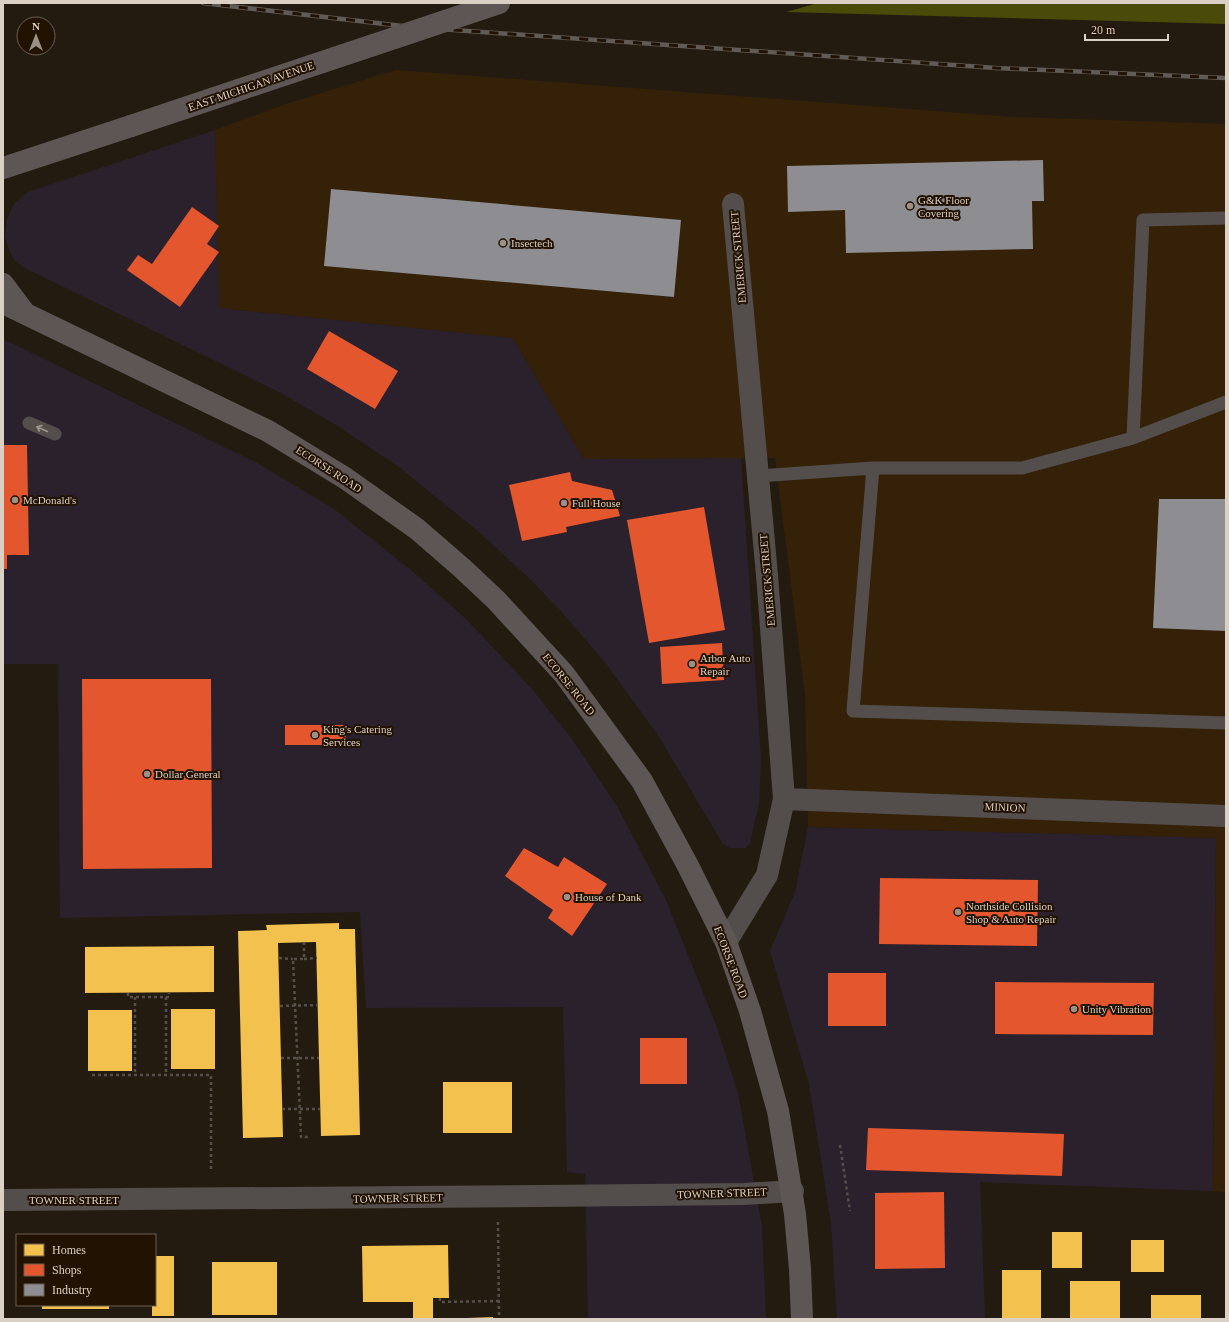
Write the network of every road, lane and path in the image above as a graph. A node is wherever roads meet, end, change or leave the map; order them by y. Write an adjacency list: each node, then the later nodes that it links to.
1 (499, 3): 2 (main road, EAST MICHIGAN AVENUE, bridge)
2 (30, 159): 3 (main road, EAST MICHIGAN AVENUE); 4 (main road)
3 (3, 168)
4 (3, 179)
5 (733, 204): 15 (street, EMERICK STREET)
6 (1226, 218): 13 (lane)
7 (3, 284): 9 (main road)
8 (3, 303): 9 (main road, ECORSE ROAD)
9 (25, 313): 20 (main road, ECORSE ROAD)
10 (1226, 402): 13 (lane)
11 (29, 423): 12 (lane, one-way to 11)
12 (54, 434)
13 (1133, 438): 14 (lane)
14 (873, 468): 15 (lane); 16 (lane)
15 (758, 476): 17 (street, EMERICK STREET)
16 (1226, 723)
17 (784, 799): 18 (street, MINION); 20 (street, EMERICK STREET)
18 (1226, 816)
19 (304, 942): 24 (path)
20 (726, 942): 44 (main road, ECORSE ROAD)
21 (279, 958): 23 (path)
22 (317, 958): 24 (path)
23 (293, 959): 24 (path); 31 (path)
24 (304, 959)
25 (169, 992): 28 (path)
26 (128, 993): 27 (path)
27 (135, 997): 28 (path); 36 (path)
28 (166, 997): 37 (path)
29 (318, 1005): 31 (path)
30 (280, 1006): 31 (path)
31 (295, 1006): 33 (path)
32 (281, 1058): 33 (path)
33 (297, 1058): 34 (path); 39 (path)
34 (319, 1058)
35 (92, 1075): 36 (path)
36 (135, 1075): 37 (path)
37 (166, 1075): 43 (path)
38 (282, 1109): 39 (path)
39 (300, 1109): 40 (path); 41 (path)
40 (320, 1109)
41 (308, 1137)
42 (840, 1145): 46 (path)
43 (211, 1170)
44 (792, 1191): 45 (street, TOWNER STREET); 51 (main road, ECORSE ROAD)
45 (3, 1200)
46 (850, 1211)
47 (498, 1222): 49 (path)
48 (440, 1298): 49 (path)
49 (499, 1301): 50 (path)
50 (499, 1319)
51 (802, 1319)

